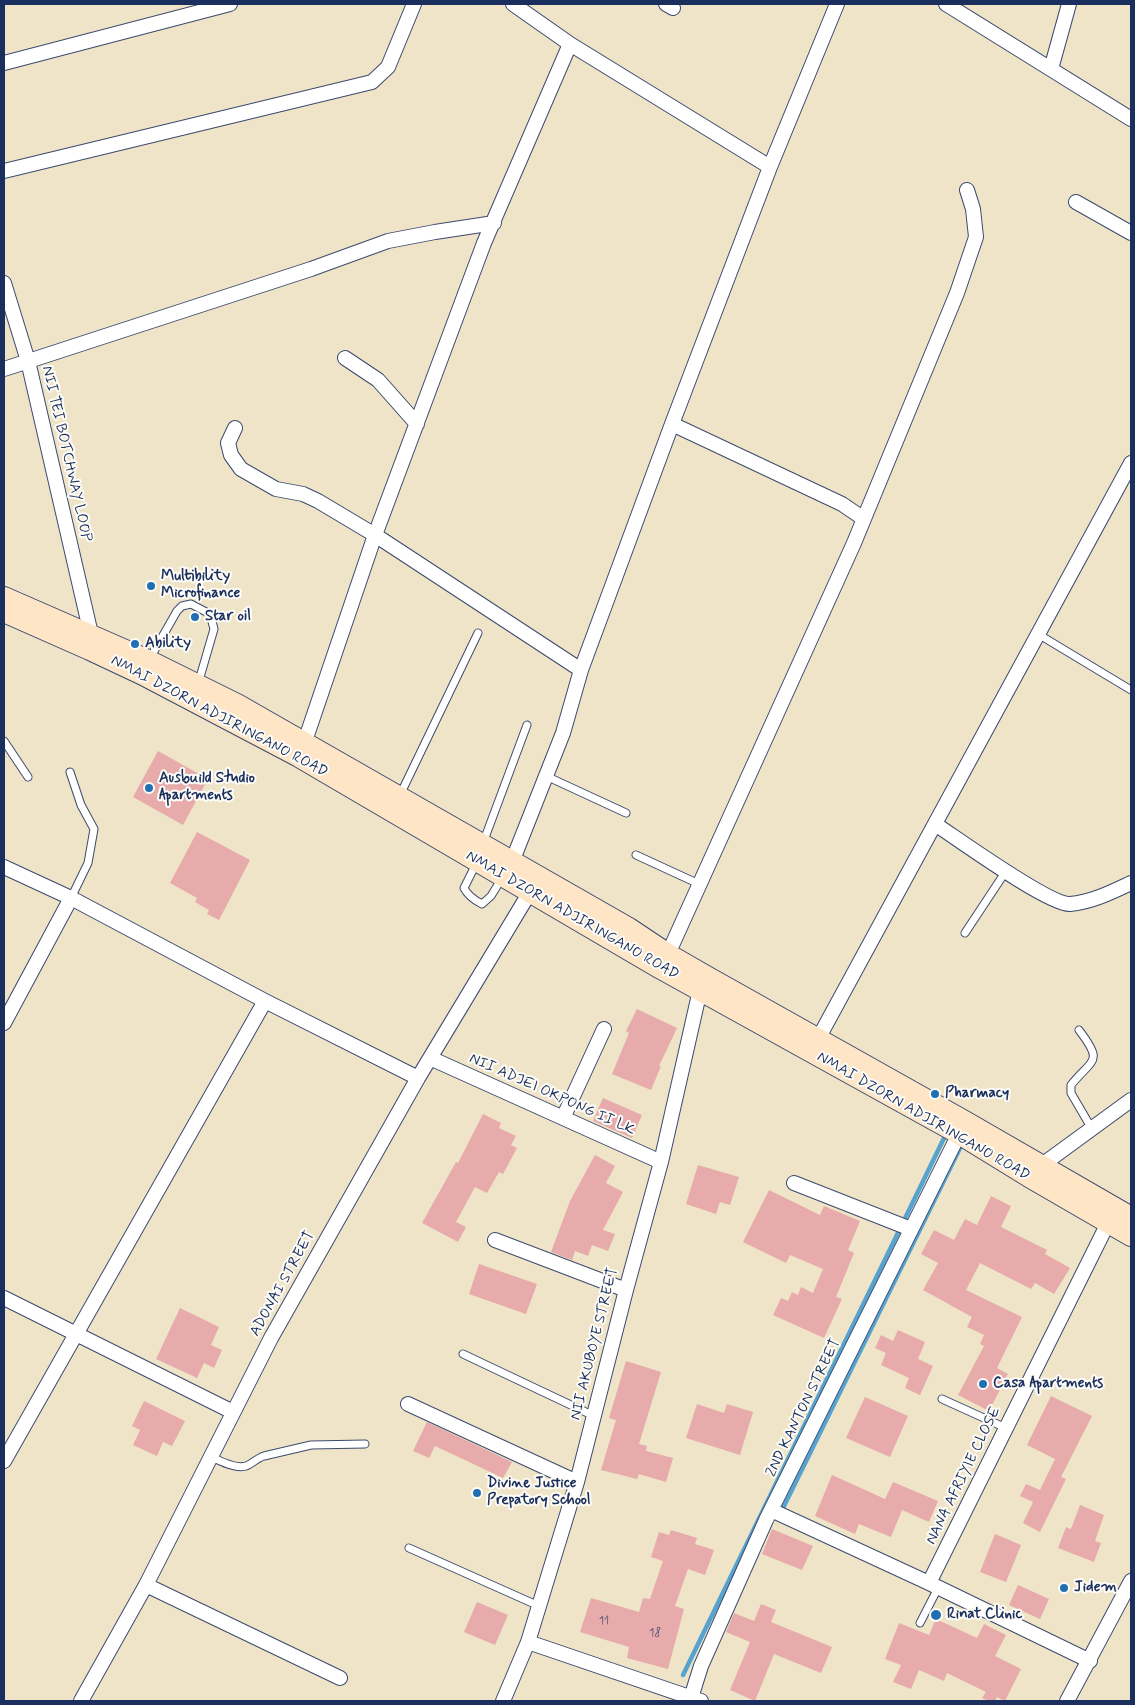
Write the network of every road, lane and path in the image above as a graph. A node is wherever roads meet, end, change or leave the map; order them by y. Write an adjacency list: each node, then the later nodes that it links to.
1 (230, 4): 8 (street)
2 (414, 4): 12 (street)
3 (513, 4): 7 (street)
4 (837, 4): 11 (street)
5 (946, 4): 9 (street)
6 (1069, 4): 9 (street)
7 (570, 44): 11 (street); 15 (street)
8 (4, 63)
9 (1051, 69): 10 (street)
10 (1131, 119)
11 (770, 167): 22 (street)
12 (4, 170)
13 (967, 190): 26 (street)
14 (1076, 202): 16 (street)
15 (494, 224): 19 (street); 21 (street)
16 (1131, 233)
17 (4, 283): 19 (street, NII TEI BOTCHWAY LOOP)
18 (345, 358): 21 (street)
19 (28, 361): 20 (street); 31 (street, NII TEI BOTCHWAY LOOP)
20 (4, 369)
21 (416, 424): 27 (street)
22 (672, 424): 26 (street); 34 (street)
23 (235, 428): 27 (street)
24 (1131, 463): 25 (street)
25 (1127, 480): 32 (street)
26 (864, 519): 52 (street)
27 (375, 535): 34 (street); 39 (street)
28 (4, 597): 31 (main road, NMAI DZORN ADJIRINGANO ROAD)
29 (4, 612): 46 (main road, NMAI DZORN ADJIRINGANO ROAD)
30 (478, 633): 43 (lane)
31 (91, 634): 33 (main road, NMAI DZORN ADJIRINGANO ROAD)
32 (1038, 634): 36 (lane); 45 (street)
33 (148, 660): 35 (main road, NMAI DZORN ADJIRINGANO ROAD); 35 (lane)
34 (581, 670): 41 (street)
35 (198, 684): 39 (main road, NMAI DZORN ADJIRINGANO ROAD)
36 (1131, 690)
37 (526, 725): 46 (lane)
38 (4, 740): 42 (lane)
39 (304, 744): 43 (main road, NMAI DZORN ADJIRINGANO ROAD)
40 (70, 772): 54 (lane)
41 (546, 776): 44 (lane); 49 (street)
42 (28, 777)
43 (399, 798): 46 (main road, NMAI DZORN ADJIRINGANO ROAD)
44 (626, 813)
45 (935, 824): 50 (street); 63 (street)
46 (480, 854): 49 (main road, NMAI DZORN ADJIRINGANO ROAD); 49 (lane)
47 (636, 855): 52 (lane)
48 (4, 869): 54 (street)
49 (508, 869): 53 (main road, NMAI DZORN ADJIRINGANO ROAD); 56 (main road, NMAI DZORN ADJIRINGANO ROAD)
50 (1006, 871): 51 (street); 55 (lane)
51 (1131, 883)
52 (699, 884): 57 (street)
53 (530, 892): 56 (main road, NMAI DZORN ADJIRINGANO ROAD); 64 (street, ADONAI STREET)
54 (71, 898): 59 (street); 60 (street)
55 (965, 933)
56 (624, 936): 57 (main road, NMAI DZORN ADJIRINGANO ROAD); 58 (main road, NMAI DZORN ADJIRINGANO ROAD)
57 (668, 954): 63 (main road, NMAI DZORN ADJIRINGANO ROAD)
58 (700, 990): 69 (main road, NMAI DZORN ADJIRINGANO ROAD); 70 (street, NII AKUBOYE STREET)
59 (265, 1001): 65 (street); 80 (street)
60 (4, 1024)
61 (604, 1029): 67 (street)
62 (1080, 1030): 68 (lane)
63 (818, 1039): 71 (main road, NMAI DZORN ADJIRINGANO ROAD)
64 (430, 1058): 65 (street, ADONAI STREET); 67 (street, NII ADJEI OKPONG II LK)
65 (418, 1078): 84 (street, ADONAI STREET)
66 (1131, 1100): 68 (street)
67 (563, 1118): 70 (street, NII ADJEI OKPONG II LK)
68 (1092, 1128): 71 (street)
69 (959, 1134): 74 (main road, NMAI DZORN ADJIRINGANO ROAD); 75 (street, 2ND KANTON STREET)
70 (661, 1162): 78 (street, NII AKUBOYE STREET)
71 (1042, 1166): 73 (main road, NMAI DZORN ADJIRINGANO ROAD)
72 (794, 1183): 75 (street)
73 (1131, 1217)
74 (1108, 1223): 76 (main road, NMAI DZORN ADJIRINGANO ROAD); 86 (street, NANA AFRIYIE CLOSE)
75 (911, 1229): 91 (street, 2ND KANTON STREET)
76 (1131, 1236)
77 (495, 1240): 78 (street)
78 (626, 1290): 85 (street, NII AKUBOYE STREET)
79 (4, 1298): 80 (street)
80 (76, 1333): 84 (street); 89 (street)
81 (463, 1354): 85 (lane)
82 (942, 1399): 86 (lane)
83 (408, 1404): 90 (street)
84 (233, 1412): 88 (street, ADONAI STREET)
85 (594, 1416): 90 (street, NII AKUBOYE STREET)
86 (1006, 1428): 95 (street, NANA AFRIYIE CLOSE)
87 (365, 1444): 88 (lane)
88 (211, 1457): 94 (street, ADONAI STREET)
89 (4, 1461)
90 (577, 1482): 96 (street, NII AKUBOYE STREET)
91 (771, 1510): 95 (street); 101 (street, 2ND KANTON STREET)
92 (409, 1548): 96 (lane)
93 (1131, 1581): 99 (street)
94 (146, 1585): 100 (street); 102 (street, ADONAI STREET)
95 (933, 1585): 97 (lane); 99 (street)
96 (539, 1606): 98 (street, NII AKUBOYE STREET)
97 (920, 1623)
98 (528, 1642): 101 (street); 103 (street, NII AKUBOYE STREET)
99 (1090, 1661): 104 (street)
100 (340, 1678)
101 (694, 1700)
102 (81, 1701)
103 (503, 1701)
104 (1067, 1701)

